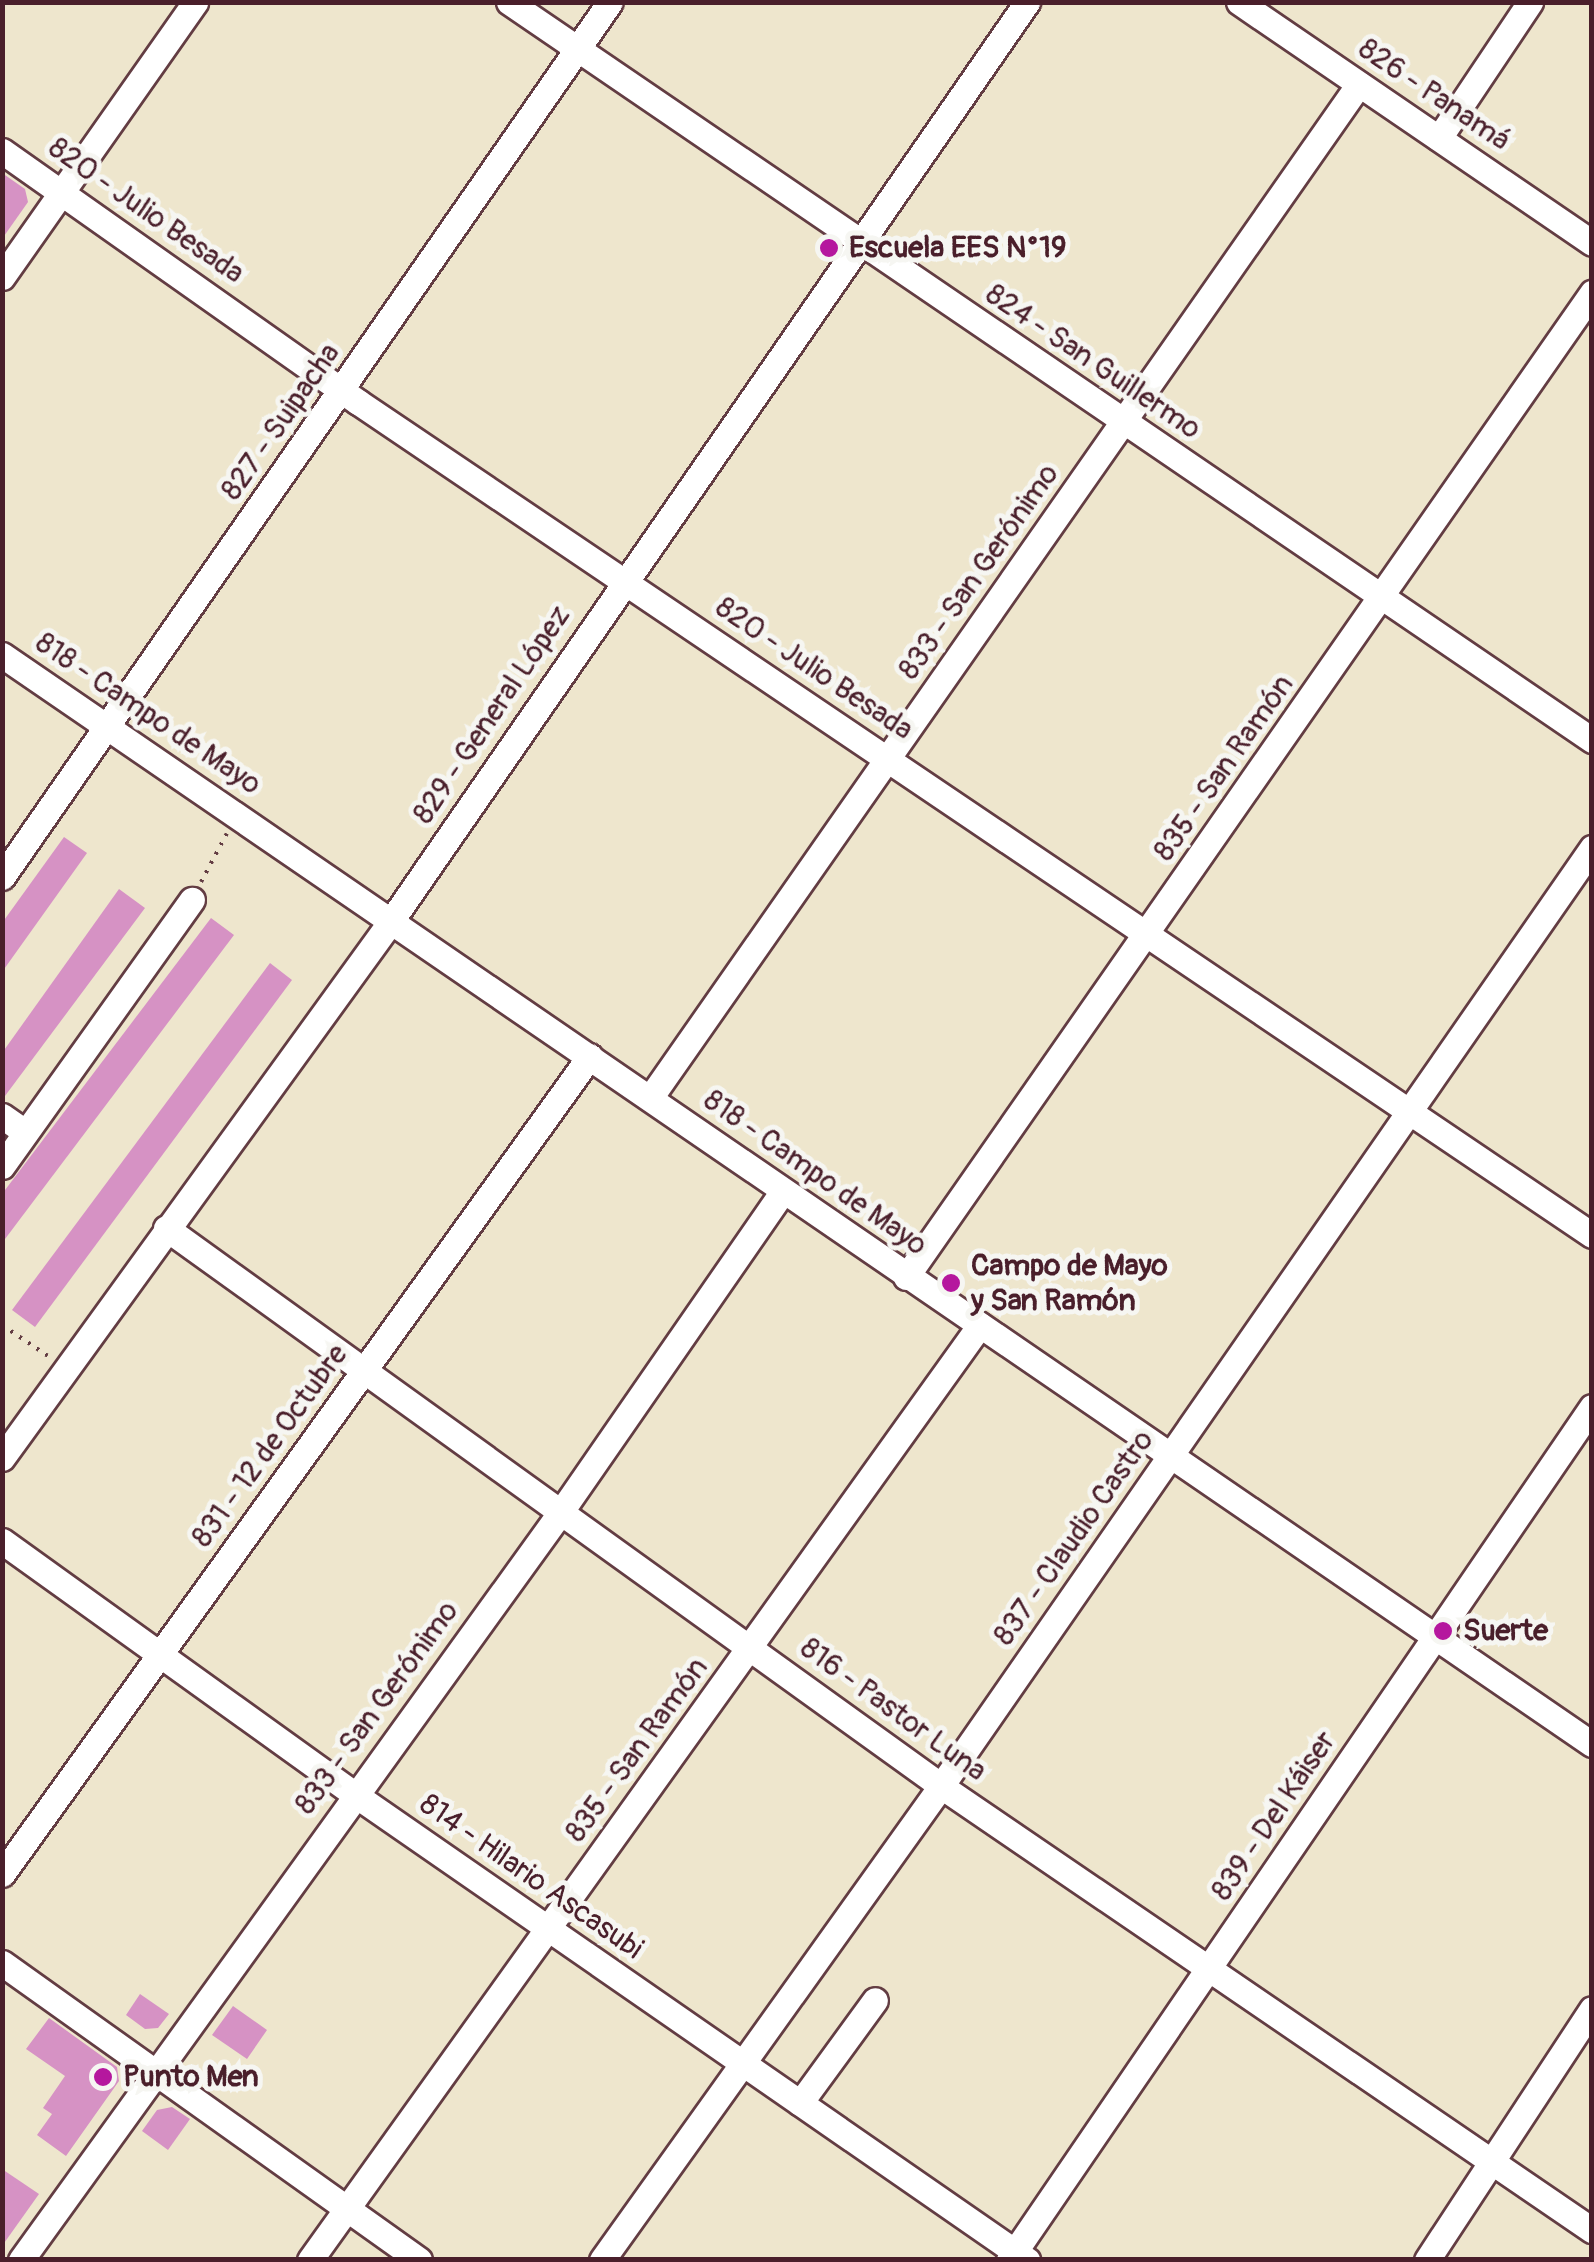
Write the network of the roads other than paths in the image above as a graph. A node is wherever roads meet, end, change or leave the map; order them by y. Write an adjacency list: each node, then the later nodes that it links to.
1 (195, 2): 11 (street)
2 (509, 2): 7 (street, 824 - San Guillermo)
3 (610, 2): 7 (street, 827 - Suipacha)
4 (1028, 2): 13 (street, 829 - General López)
5 (1239, 2): 8 (street, 826 - Panamá)
6 (1530, 2): 9 (street)
7 (578, 50): 13 (street, 824 - San Guillermo); 16 (street, 827 - Suipacha)
8 (1359, 84): 9 (street, 826 - Panamá); 17 (street, 833 - San Gerónimo)
9 (1439, 138): 12 (street, 826 - Panamá)
10 (2, 152): 11 (street, 820 - Julio Besada)
11 (62, 192): 14 (street); 16 (street, 820 - Julio Besada)
12 (1592, 242)
13 (861, 243): 17 (street, 824 - San Guillermo); 18 (street, 829 - General López)
14 (2, 277)
15 (1592, 294): 19 (street, 835 - San Ramón)
16 (343, 389): 18 (street, 820 - Julio Besada); 21 (street, 827 - Suipacha)
17 (1125, 423): 19 (street, 824 - San Guillermo); 23 (street, 833 - San Gerónimo)
18 (625, 578): 23 (street, 820 - Julio Besada); 27 (street, 829 - General López)
19 (1380, 599): 22 (street, 824 - San Guillermo); 28 (street, 835 - San Ramón)
20 (2, 655): 21 (street, 818 - Campo de Mayo)
21 (110, 729): 25 (street, 827 - Suipacha); 27 (street, 818 - Campo de Mayo)
22 (1592, 740)
23 (886, 758): 28 (street, 820 - Julio Besada); 30 (street, 833 - San Gerónimo)
24 (1592, 848): 31 (street, 837 - Claudio Castro)
25 (2, 877)
26 (192, 900): 33 (street)
27 (391, 920): 29 (street, 818 - Campo de Mayo); 36 (street, 829 - General López)
28 (1150, 933): 31 (street, 820 - Julio Besada); 38 (street, 835 - San Ramón)
29 (590, 1056): 30 (street, 818 - Campo de Mayo); 40 (street, 831 - 12 de Octubre)
30 (650, 1098): 35 (street, 818 - Campo de Mayo)
31 (1408, 1109): 37 (street, 820 - Julio Besada); 43 (street, 837 - Claudio Castro)
32 (2, 1116): 33 (street)
33 (25, 1132): 34 (street)
34 (2, 1166)
35 (782, 1192): 38 (street, 818 - Campo de Mayo); 44 (street, 833 - San Gerónimo)
36 (166, 1228): 40 (street, 816 - Pastor Luna); 42 (street, 829 - General López)
37 (1592, 1235)
38 (906, 1276): 39 (street, 818 - Campo de Mayo)
39 (980, 1325): 43 (street, 818 - Campo de Mayo); 47 (street, 835 - San Ramón)
40 (363, 1374): 44 (street, 816 - Pastor Luna); 48 (street, 831 - 12 de Octubre)
41 (1592, 1407): 46 (street, 839 - Del Káiser)
42 (2, 1458)
43 (1171, 1458): 46 (street, 818 - Campo de Mayo); 50 (street, 837 - Claudio Castro)
44 (560, 1512): 47 (street, 816 - Pastor Luna); 51 (street, 833 - San Gerónimo)
45 (2, 1541): 48 (street, 814 - Hilario Ascasubi)
46 (1434, 1636): 49 (street, 818 - Campo de Mayo); 55 (street, 839 - Del Káiser)
47 (751, 1647): 50 (street, 816 - Pastor Luna); 53 (street, 835 - San Ramón)
48 (160, 1653): 51 (street, 814 - Hilario Ascasubi); 52 (street, 831 - 12 de Octubre)
49 (1592, 1744)
50 (940, 1786): 55 (street, 816 - Pastor Luna); 58 (street, 837 - Claudio Castro)
51 (354, 1794): 53 (street, 814 - Hilario Ascasubi); 59 (street, 833 - San Gerónimo)
52 (2, 1874)
53 (549, 1927): 58 (street, 814 - Hilario Ascasubi); 62 (street, 835 - San Ramón)
54 (2, 1963): 59 (street)
55 (1210, 1972): 61 (street, 816 - Pastor Luna); 64 (street, 839 - Del Káiser)
56 (875, 2000): 60 (street)
57 (1592, 2010): 61 (street)
58 (742, 2064): 60 (street, 814 - Hilario Ascasubi); 68 (street, 837 - Claudio Castro)
59 (154, 2070): 62 (street); 65 (street, 833 - San Gerónimo)
60 (800, 2104): 64 (street, 814 - Hilario Ascasubi)
61 (1493, 2162): 63 (street, 816 - Pastor Luna); 69 (street)
62 (347, 2208): 66 (street, 835 - San Ramón); 67 (street)
63 (1592, 2230)
64 (1017, 2257)
65 (20, 2260)
66 (310, 2260)
67 (419, 2260)
68 (602, 2260)
69 (1427, 2260)

